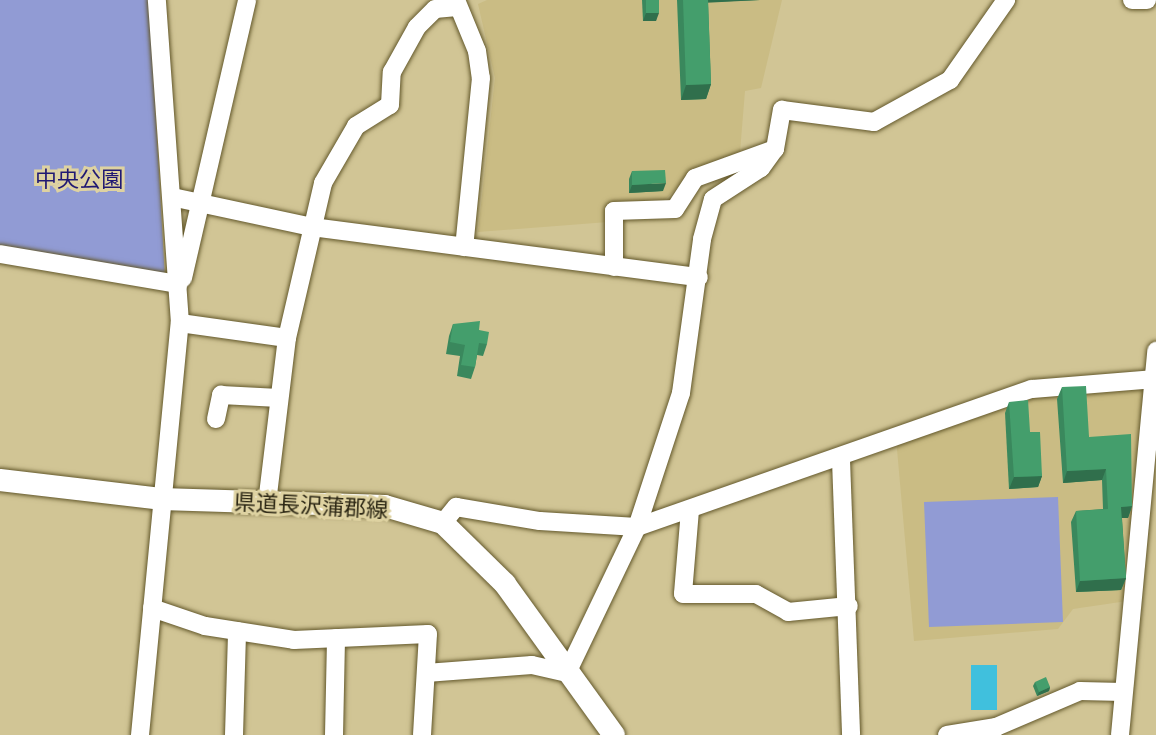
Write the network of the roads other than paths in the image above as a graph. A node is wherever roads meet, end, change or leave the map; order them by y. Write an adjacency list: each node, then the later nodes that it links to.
1 (157, 0): 8 (street)
2 (247, 0): 9 (street)
3 (1006, 0): 7 (street)
4 (1132, 0): 5 (street)
5 (1147, 0)
6 (457, 4): 10 (street); 11 (street)
7 (775, 149): 13 (street); 14 (street)
8 (172, 197): 9 (street); 15 (street)
9 (199, 202): 10 (street); 15 (street)
10 (312, 227): 11 (street); 17 (street)
11 (464, 247): 13 (street)
12 (0, 254): 15 (street)
13 (614, 267): 14 (street)
14 (699, 277): 28 (street)
15 (178, 292): 16 (street)
16 (180, 323): 17 (street); 24 (street)
17 (287, 338): 20 (street)
18 (1156, 351): 19 (street)
19 (1155, 379): 22 (street); 35 (street)
20 (279, 398): 21 (street); 25 (street)
21 (216, 419)
22 (841, 460): 26 (street); 29 (street)
23 (0, 480): 24 (main road, 県道長沢蒲郡線)
24 (161, 499): 25 (main road, 県道長沢蒲郡線); 30 (street)
25 (267, 503): 27 (main road, 県道長沢蒲郡線)
26 (690, 510): 28 (street); 29 (street)
27 (443, 523): 28 (street); 34 (main road, 県道長沢蒲郡線)
28 (637, 527): 34 (street)
29 (849, 606): 41 (street)
30 (152, 608): 31 (street); 36 (street)
31 (237, 631): 32 (street); 37 (street)
32 (336, 638): 33 (street); 38 (street)
33 (426, 673): 34 (street); 39 (street)
34 (567, 673): 40 (main road, 県道長沢蒲郡線)
35 (1123, 692): 42 (street); 43 (street)
36 (140, 735)
37 (234, 735)
38 (334, 735)
39 (422, 735)
40 (614, 735)
41 (851, 735)
42 (947, 735)
43 (1120, 735)

